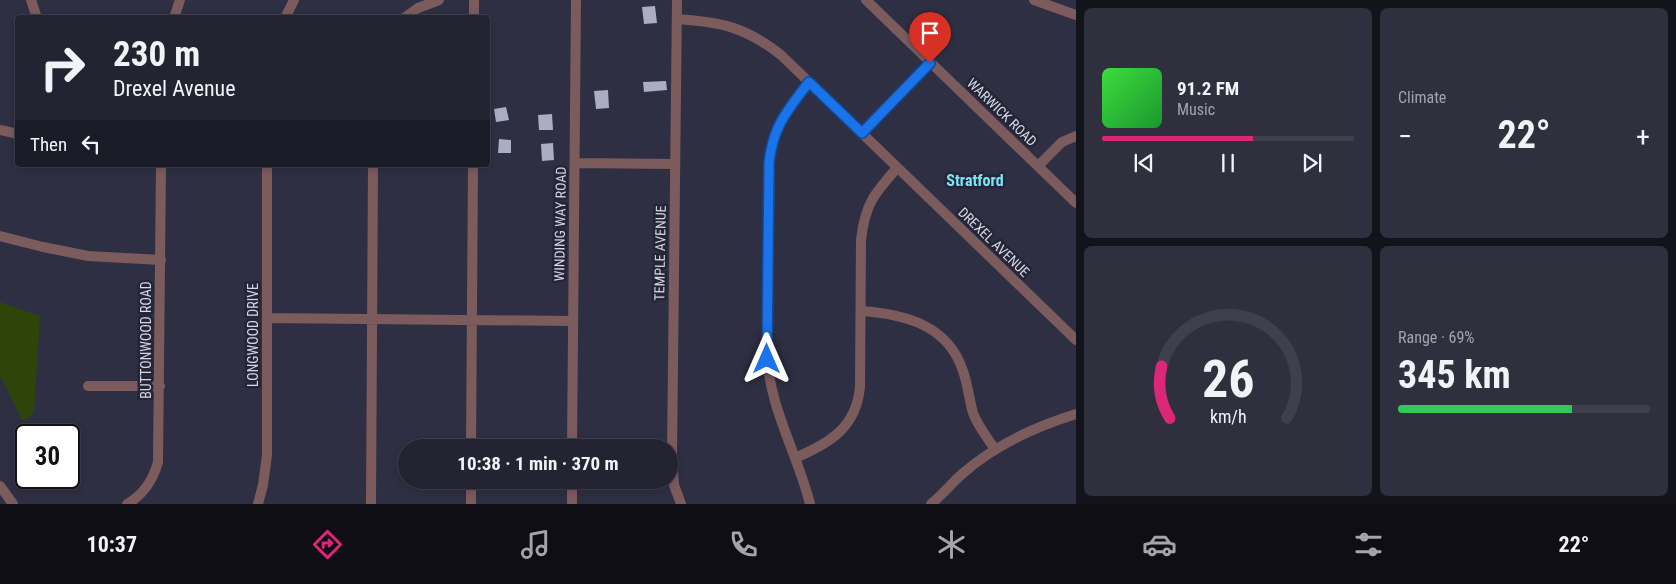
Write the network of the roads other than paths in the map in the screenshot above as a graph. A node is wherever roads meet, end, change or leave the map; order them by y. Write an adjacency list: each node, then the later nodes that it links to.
1 (31, 0): 10 (street)
2 (180, 0): 11 (street)
3 (294, 0): 12 (street)
4 (439, 0): 13 (street)
5 (474, 0): 14 (street)
6 (576, 0): 23 (street, WINDING WAY ROAD)
7 (677, 0): 16 (street, TEMPLE AVENUE)
8 (866, 0): 17 (street, WARWICK ROAD)
9 (1034, 0): 15 (street)
10 (36, 15)
11 (175, 15)
12 (286, 15)
13 (408, 15)
14 (474, 15)
15 (1076, 15)
16 (677, 19): 18 (street, DREXEL AVENUE); 24 (street, TEMPLE AVENUE)
17 (930, 63): 21 (street); 25 (street, WARWICK ROAD)
18 (809, 82): 21 (street, DREXEL AVENUE); 47 (street)
19 (0, 130): 20 (street)
20 (15, 133)
21 (862, 133): 30 (street, DREXEL AVENUE)
22 (1076, 136): 25 (street)
23 (575, 163): 24 (street); 38 (street, WINDING WAY ROAD)
24 (675, 164): 45 (street, TEMPLE AVENUE)
25 (1038, 166): 31 (street, WARWICK ROAD)
26 (160, 167): 33 (street, BUTTONWOOD ROAD)
27 (267, 167): 35 (street, LONGWOOD DRIVE)
28 (373, 167): 36 (street)
29 (473, 167): 37 (street)
30 (897, 168): 34 (street); 39 (street, DREXEL AVENUE)
31 (1076, 203)
32 (0, 236): 33 (street)
33 (160, 260): 41 (street, BUTTONWOOD ROAD)
34 (862, 311): 46 (street); 47 (street)
35 (267, 318): 36 (street); 54 (street, LONGWOOD DRIVE)
36 (371, 319): 37 (street); 55 (street)
37 (472, 320): 38 (street); 43 (street)
38 (572, 321): 44 (street, WINDING WAY ROAD)
39 (1076, 340)
40 (88, 386): 41 (street)
41 (160, 386): 53 (street, BUTTONWOOD ROAD)
42 (1076, 414): 46 (street)
43 (471, 439)
44 (572, 439)
45 (670, 439)
46 (995, 448): 60 (street)
47 (795, 458): 59 (street)
48 (0, 486): 52 (street)
49 (471, 489): 56 (street)
50 (572, 489): 57 (street)
51 (675, 489): 58 (street, TEMPLE AVENUE)
52 (13, 504)
53 (127, 504)
54 (258, 504)
55 (371, 504)
56 (470, 504)
57 (572, 504)
58 (681, 504)
59 (810, 504)
60 (931, 504)

